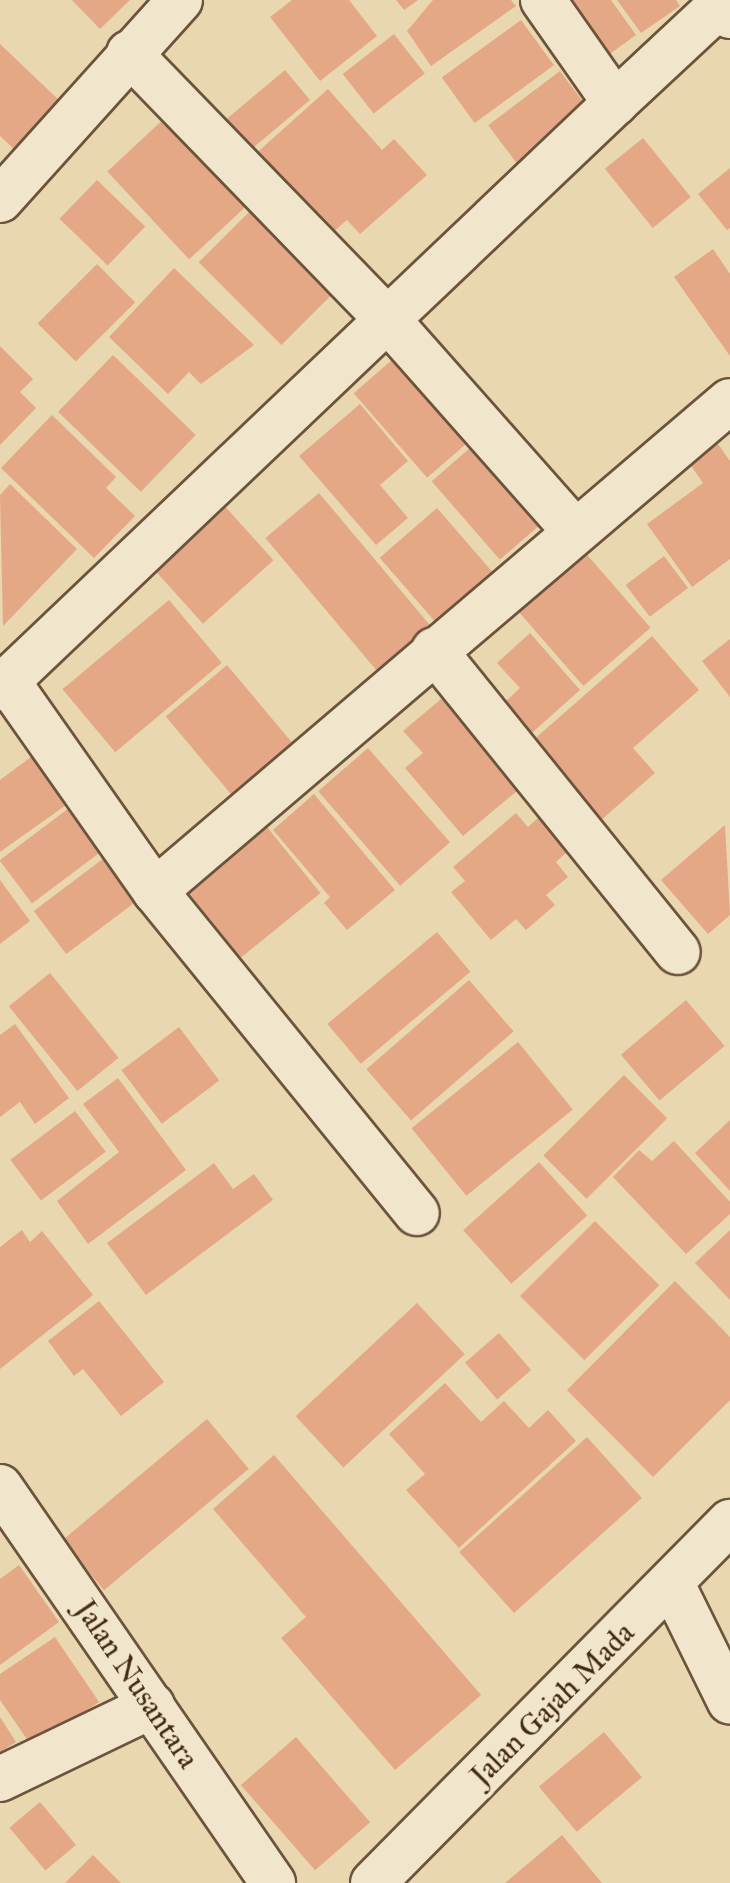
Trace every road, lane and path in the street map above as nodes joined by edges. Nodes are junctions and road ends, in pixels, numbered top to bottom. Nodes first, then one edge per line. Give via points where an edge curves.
1 (180, 0) edge
2 (543, 0) edge
3 (726, 7) edge
4 (129, 53) junction
5 (615, 103) junction
6 (0, 200) edge
7 (388, 320) junction
8 (730, 401) edge
9 (575, 531) junction
10 (434, 650) junction
11 (4, 685) edge
12 (155, 891) junction
13 (678, 952) dead end
14 (417, 1213) dead end
15 (0, 1487) edge
16 (730, 1522) edge
17 (672, 1584) junction
18 (730, 1702) edge
19 (152, 1706) junction
20 (0, 1779) edge
21 (273, 1883) edge
22 (373, 1883) edge

1 - 4 street
2 - 5 street
3 - 5 street
4 - 6 street
4 - 7 street
5 - 7 street
7 - 9 street
7 - 11 street
8 - 9 street
9 - 10 street
10 - 12 street
10 - 13 street
11 - 12 street
12 - 14 street
15 - 19 street, Jalan Nusantara
16 - 17 street, Jalan Gajah Mada
17 - 18 street
17 - 22 street, Jalan Gajah Mada
19 - 20 street
19 - 21 street, Jalan Nusantara

